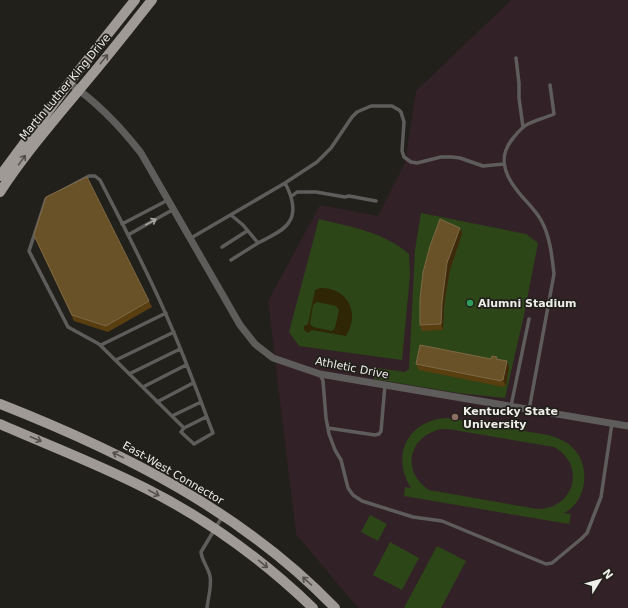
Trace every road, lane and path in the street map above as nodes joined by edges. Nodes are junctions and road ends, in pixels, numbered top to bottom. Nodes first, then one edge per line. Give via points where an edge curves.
1 (135, 0) edge
2 (152, 0) edge
3 (516, 58) dead end
4 (69, 83) junction
5 (550, 85) dead end
6 (80, 90) junction
7 (523, 128) junction
8 (504, 164) junction
9 (0, 176) edge
10 (285, 183) junction
11 (0, 192) edge
12 (292, 196) junction
13 (169, 200) junction
14 (376, 201) dead end
15 (174, 209) junction
16 (231, 215) junction
17 (122, 224) junction
18 (247, 230) junction
19 (128, 235) junction
20 (191, 238) junction
21 (258, 243) junction
22 (222, 247) dead end
23 (231, 260) dead end
24 (166, 313) junction
25 (529, 319) dead end
26 (174, 332) junction
27 (101, 345) junction
28 (180, 349) junction
29 (116, 360) junction
30 (186, 365) junction
31 (129, 374) junction
32 (320, 374) junction
33 (193, 383) junction
34 (385, 385) junction
35 (143, 388) junction
36 (157, 402) junction
37 (201, 402) junction
38 (0, 404) edge
39 (511, 406) junction
40 (529, 410) junction
41 (172, 416) junction
42 (206, 417) junction
43 (0, 424) edge
44 (612, 424) junction
45 (628, 426) edge
46 (184, 428) junction
47 (328, 428) junction
48 (223, 515) junction
49 (214, 528) junction
50 (207, 608) edge
51 (313, 608) edge
52 (335, 608) edge

1 - 4 main road, Martin Luther King Drive
6 -> 2 main road, Martin Luther King Drive
3 - 7 lane
4 - 6 street, Athletic Drive
4 - 9 main road, Martin Luther King Drive
5 - 7 lane via 554,114
11 -> 6 main road, Martin Luther King Drive via 32,146
6 - 13 street, Athletic Drive via 124,130
7 - 8 lane via 510,142 504,154
8 - 10 lane via 483,166 460,158 441,156 417,163 411,162 404,157 402,151 404,122 401,112 392,106 374,106 357,112 325,155
8 - 40 lane via 516,190 542,222 552,256 554,274
10 - 12 lane
10 - 16 lane
12 - 14 lane via 297,192 316,192
12 - 21 lane via 290,222
13 - 15 street, Athletic Drive
13 - 17 lane
19 -> 15 lane
15 - 20 street, Athletic Drive
16 - 18 lane
16 - 20 lane
17 - 19 lane
17 - 27 lane via 100,180 95,176 89,176 46,199 29,251 68,327
18 - 21 lane
18 - 22 lane
19 - 24 lane
20 - 32 street, Athletic Drive via 240,326 255,344 272,358
21 - 23 lane
24 - 26 lane
24 - 27 lane
25 - 39 lane
26 - 28 lane
26 - 29 lane
27 - 29 lane
28 - 30 lane
28 - 31 lane
29 - 31 lane
30 - 33 lane
30 - 35 lane
31 - 35 lane
32 - 34 street, Athletic Drive
32 - 47 lane via 323,380
33 - 36 lane
33 - 37 lane
34 - 39 street, Athletic Drive
34 - 47 lane via 382,431 379,434
35 - 36 lane
36 - 41 lane
37 - 41 lane
37 - 42 lane
48 -> 38 main road, East-West Connector via 138,465
39 - 40 street, Athletic Drive
40 - 44 street, Athletic Drive
41 - 46 lane
42 - 46 lane
42 - 46 lane via 213,433 194,444 181,432
43 -> 49 main road via 127,479 172,502
44 - 45 street, Athletic Drive
44 - 47 lane via 602,497 587,533 552,562 546,564 442,521 413,517 362,501 348,488 341,460
48 - 49 lane
52 -> 48 main road, East-West Connector via 276,554
49 - 50 lane via 201,552 210,575
49 -> 51 main road via 261,562

